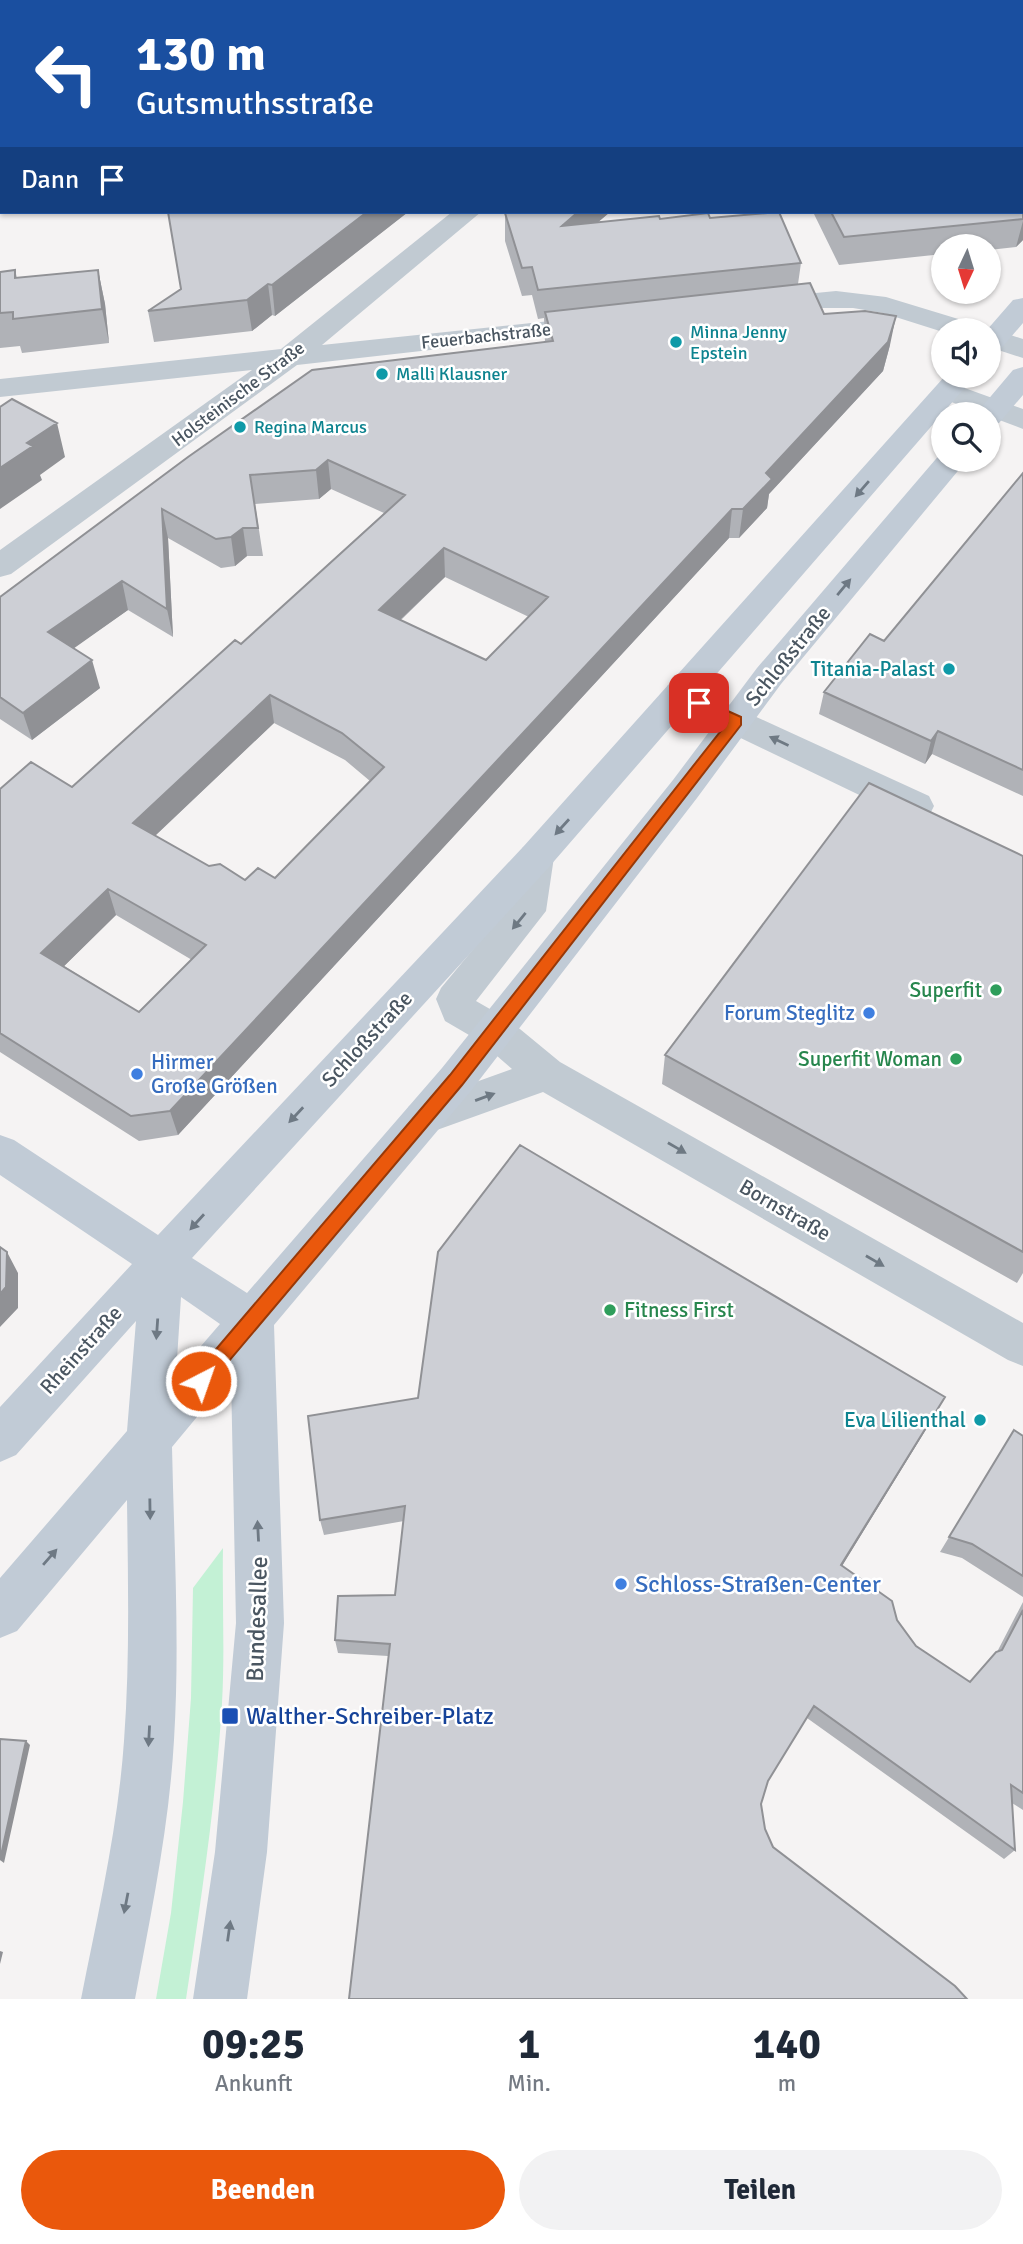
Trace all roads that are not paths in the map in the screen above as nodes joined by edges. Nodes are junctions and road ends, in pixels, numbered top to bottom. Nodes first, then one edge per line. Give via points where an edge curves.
1 (466, 214) edge
2 (1023, 306) edge
3 (739, 309) edge
4 (931, 321) edge
5 (617, 322) edge
6 (1001, 325) edge
7 (1001, 343) edge
8 (1023, 349) edge
9 (289, 357) junction
10 (1023, 376) edge
11 (0, 388) edge
12 (951, 388) edge
13 (961, 388) edge
14 (978, 402) edge
15 (1001, 402) edge
16 (1001, 415) edge
17 (1023, 419) edge
18 (942, 472) edge
19 (0, 566) edge
20 (680, 694) junction
21 (736, 721) junction
22 (948, 821) edge
23 (536, 856) junction
24 (495, 1031) junction
25 (546, 1074) junction
26 (424, 1118) junction
27 (0, 1153) edge
28 (162, 1261) junction
29 (252, 1321) junction
30 (1023, 1346) edge
31 (0, 1440) edge
32 (149, 1441) junction
33 (0, 1614) edge
34 (108, 1999) edge
35 (220, 1999) edge

1 - 9 street, Holsteinische Straße
2 - 6 street
3 - 4 street via 834,298 875,303
5 - 9 street, Feuerbachstraße
7 - 8 street
9 - 11 street, Feuerbachstraße
9 - 19 street, Holsteinische Straße
10 - 15 street
12 -> 20 street, Schloßstraße
13 - 14 street
16 - 17 street
21 -> 18 street, Schloßstraße
20 - 21 street
20 -> 23 street, Schloßstraße
22 -> 21 street
21 - 24 street, Schloßstraße
23 -> 24 street, Bornstraße via 527,911 455,999 459,1010
23 -> 28 street, Schloßstraße
24 - 25 street, Bornstraße
24 - 26 street, Schloßstraße
26 -> 25 street
25 -> 30 street, Bornstraße
26 - 29 street, Schloßstraße
27 - 28 street
28 - 29 street
28 - 31 street, Rheinstraße
28 -> 32 street
29 - 32 street, Schloßstraße
35 -> 29 street, Bundesallee via 245,1813 260,1623
33 -> 32 street
32 -> 34 street via 149,1740 139,1836

